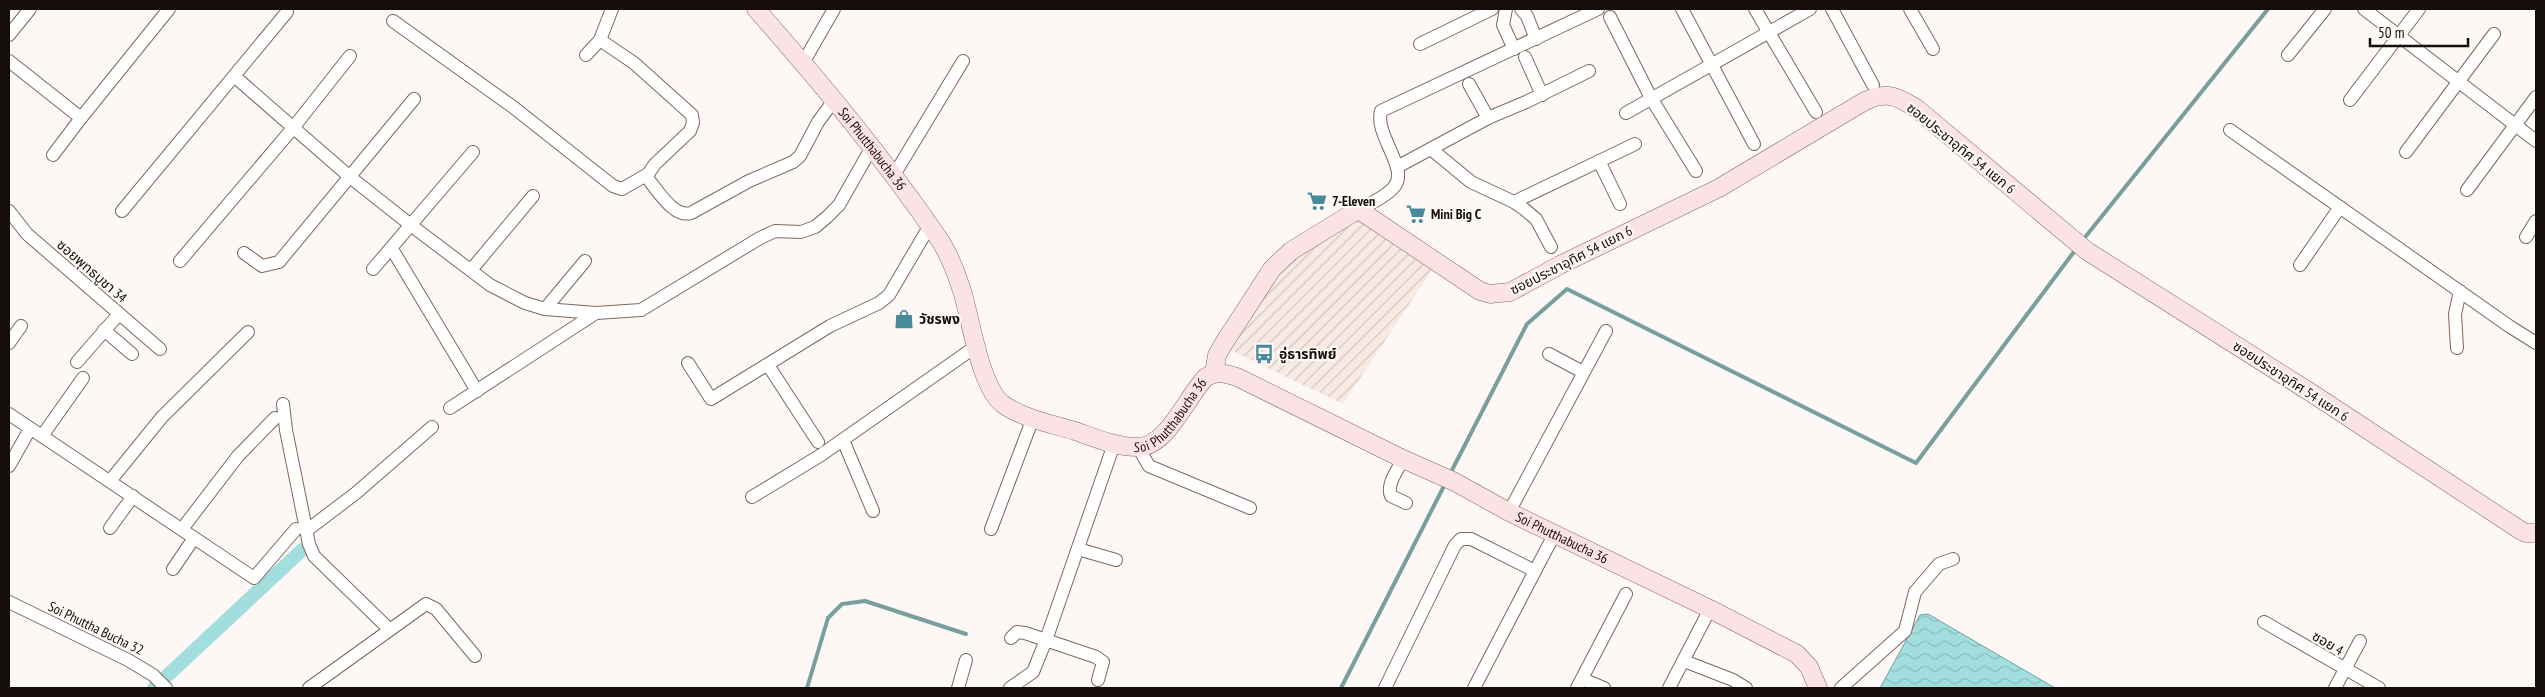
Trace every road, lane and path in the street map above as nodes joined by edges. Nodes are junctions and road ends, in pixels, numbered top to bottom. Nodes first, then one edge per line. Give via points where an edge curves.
1 (30, 9) edge
2 (169, 9) edge
3 (612, 9) edge
4 (756, 9) edge
5 (834, 9) edge
6 (1492, 9) edge
7 (1506, 9) edge
8 (1521, 9) edge
9 (1598, 9) edge
10 (1682, 9) edge
11 (1755, 9) edge
12 (1810, 9) edge
13 (1832, 9) edge
14 (1910, 9) edge
15 (2325, 9) edge
16 (2364, 9) edge
17 (2419, 9) edge
18 (287, 12) dead end
19 (1610, 17) dead end
20 (393, 20) dead end
21 (1768, 32) junction
22 (2494, 34) dead end
23 (9, 35) edge
24 (2398, 36) junction
25 (1536, 39) junction
26 (600, 40) junction
27 (1420, 44) dead end
28 (1514, 49) junction
29 (1933, 49) dead end
30 (586, 55) dead end
31 (2288, 55) dead end
32 (350, 56) dead end
33 (1525, 56) dead end
34 (963, 61) dead end
35 (9, 62) edge
36 (803, 63) junction
37 (1710, 65) junction
38 (1589, 71) dead end
39 (234, 76) junction
40 (2457, 82) junction
41 (1469, 84) dead end
42 (1873, 85) dead end
43 (1542, 95) junction
44 (2536, 97) edge
45 (1651, 98) junction
46 (414, 99) dead end
47 (834, 99) junction
48 (2350, 100) dead end
49 (1816, 112) dead end
50 (1626, 113) dead end
51 (81, 118) junction
52 (1488, 118) junction
53 (2515, 126) junction
54 (293, 128) junction
55 (2230, 130) dead end
56 (2536, 141) edge
57 (1634, 144) dead end
58 (1754, 144) dead end
59 (872, 148) junction
60 (1432, 148) junction
61 (473, 152) dead end
62 (2406, 152) dead end
63 (53, 155) dead end
64 (1599, 161) junction
65 (1397, 167) junction
66 (1696, 171) dead end
67 (648, 174) junction
68 (894, 176) junction
69 (350, 177) junction
70 (2467, 190) dead end
71 (533, 196) dead end
72 (1514, 202) junction
73 (1620, 204) dead end
74 (2340, 206) junction
75 (1359, 210) junction
76 (9, 211) edge
77 (122, 211) dead end
78 (2536, 220) edge
79 (412, 226) junction
80 (930, 227) junction
81 (2526, 237) dead end
82 (1551, 247) dead end
83 (392, 249) junction
84 (244, 253) dead end
85 (180, 261) dead end
86 (585, 262) dead end
87 (2300, 265) dead end
88 (373, 269) dead end
89 (471, 270) junction
90 (2460, 291) junction
91 (545, 309) junction
92 (119, 314) junction
93 (596, 314) junction
94 (21, 326) dead end
95 (104, 330) junction
96 (1606, 331) dead end
97 (248, 332) dead end
98 (2536, 343) edge
99 (9, 344) edge
100 (976, 347) junction
101 (2457, 348) dead end
102 (160, 349) dead end
103 (132, 354) dead end
104 (1549, 354) dead end
105 (78, 362) dead end
106 (688, 363) dead end
107 (768, 365) junction
108 (1214, 372) junction
109 (1582, 372) junction
110 (83, 378) dead end
111 (477, 391) junction
112 (283, 404) dead end
113 (450, 408) dead end
114 (9, 414) edge
115 (275, 418) dead end
116 (1033, 418) junction
117 (432, 427) dead end
118 (30, 429) junction
119 (42, 436) junction
120 (843, 440) junction
121 (818, 442) dead end
122 (1114, 444) junction
123 (1138, 447) junction
124 (1403, 459) junction
125 (9, 466) edge
126 (110, 481) junction
127 (133, 496) junction
128 (752, 497) dead end
129 (1406, 503) dead end
130 (1250, 508) dead end
131 (873, 511) dead end
132 (1509, 512) junction
133 (110, 528) dead end
134 (182, 529) junction
135 (991, 529) dead end
136 (301, 530) junction
137 (2536, 533) edge
138 (1554, 534) junction
139 (194, 538) junction
140 (1078, 549) junction
141 (1953, 559) dead end
142 (1116, 560) dead end
143 (173, 569) dead end
144 (1535, 571) junction
145 (1626, 594) dead end
146 (9, 602) edge
147 (1710, 609) junction
148 (2264, 622) dead end
149 (389, 629) junction
150 (1011, 638) dead end
151 (1046, 640) junction
152 (2360, 641) dead end
153 (475, 656) dead end
154 (966, 660) dead end
155 (1684, 661) junction
156 (2344, 670) junction
157 (1098, 680) dead end
158 (1580, 683) edge
159 (166, 688) edge
160 (309, 688) edge
161 (958, 688) edge
162 (1010, 688) edge
163 (1385, 688) edge
164 (1474, 688) edge
165 (1604, 688) edge
166 (1670, 688) edge
167 (1746, 688) edge
168 (1818, 688) edge
169 (1841, 688) edge
170 (2334, 688) edge
171 (2379, 688) edge

1 - 23 street
2 - 51 street
3 - 26 street
4 - 36 street, Soi Phutthabucha 36
5 - 36 street
6 - 27 street
7 - 28 street via 1502,25
8 - 25 street
9 - 25 street
10 - 37 street
11 - 21 street
12 - 21 street
13 - 42 street
14 - 29 street
15 - 31 street
16 - 24 street
17 - 24 street
18 - 39 street
19 - 45 street
20 - 67 street via 513,107 613,186 622,188
21 - 37 street
21 - 49 street
22 - 40 street
24 - 40 street
24 - 48 street
25 - 28 street
26 - 30 street
26 - 67 street via 634,63 692,115 690,131
28 - 65 street via 1381,111 1380,127
32 - 54 street
33 - 43 street
34 - 68 street
35 - 51 street
36 - 47 street, Soi Phutthabucha 36
37 - 45 street
37 - 58 street
38 - 43 street
39 - 54 street
39 - 77 street
40 - 53 street
40 - 62 street
41 - 52 street
43 - 52 street
44 - 53 street
45 - 50 street
45 - 66 street
46 - 69 street
47 - 59 street, Soi Phutthabucha 36
47 - 67 street via 800,156 793,162 749,181 692,213 674,209 648,179
51 - 63 street
52 - 60 street
53 - 56 street
53 - 70 street
54 - 69 street
54 - 85 street
55 - 74 street
57 - 64 street
59 - 68 street, Soi Phutthabucha 36
59 - 93 street via 839,204 815,227 801,232 776,231 760,238 641,310
60 - 65 street
60 - 72 street via 1471,182
61 - 79 street
64 - 72 street
64 - 73 street
65 - 75 street via 1399,179 1394,188
68 - 80 street, Soi Phutthabucha 36
69 - 79 street
69 - 84 street via 279,262 262,266
71 - 89 street
72 - 82 street via 1536,219
74 - 87 street
74 - 90 street
75 - 108 street via 1298,246 1272,269 1221,349
75 - 137 street, ซอยประชาอุทิศ 54 แยก 6 via 1480,291 1490,294 1510,292 1719,188 1865,101 1880,94 1892,96 1916,108 2087,250 2520,530
76 - 92 street, ซอยพุทธบูชา 34 via 28,234
78 - 81 street
79 - 83 street
79 - 89 street
80 - 100 street, Soi Phutthabucha 36 via 958,278
80 - 107 street via 889,295 830,326
83 - 88 street
83 - 111 street
86 - 91 street
89 - 91 street via 490,285
90 - 98 street
90 - 101 street via 2454,314
91 - 93 street
92 - 95 street
92 - 102 street, ซอยพุทธบูชา 34
93 - 111 street
94 - 99 street
95 - 103 street
95 - 105 street
96 - 109 street
97 - 126 street via 162,417
100 - 116 street, Soi Phutthabucha 36 via 995,397 1004,405
100 - 120 street
104 - 109 street
106 - 107 street via 711,399
107 - 121 street
108 - 123 street, Soi Phutthabucha 36 via 1197,386 1161,437
108 - 124 street, Soi Phutthabucha 36 via 1237,377
109 - 132 street
110 - 119 street
111 - 113 street
112 - 136 street
114 - 118 street
115 - 134 street via 233,462
116 - 122 street, Soi Phutthabucha 36
116 - 135 street
117 - 136 street via 356,493
118 - 119 street
118 - 125 street
119 - 126 street
120 - 128 street
120 - 131 street
122 - 123 street, Soi Phutthabucha 36
122 - 140 street
123 - 130 street via 1149,466
124 - 129 street via 1389,492
124 - 132 street, Soi Phutthabucha 36 via 1437,473
126 - 127 street
127 - 133 street
127 - 134 street
132 - 138 street, Soi Phutthabucha 36
134 - 139 street
136 - 139 street via 254,578
136 - 149 street via 314,556
138 - 144 street
138 - 147 street, Soi Phutthabucha 36
139 - 143 street
140 - 142 street
140 - 151 street
141 - 169 street via 1939,564 1915,592 1905,631
144 - 163 street via 1471,539 1461,539 1455,545
144 - 164 street
145 - 158 street
146 - 159 street, Soi Phuttha Bucha 32 via 128,660 153,675
147 - 155 street
147 - 168 street, Soi Phutthabucha 36 via 1797,654 1809,667
148 - 156 street, ซอย 4
149 - 153 street via 421,605 430,605
149 - 160 street
150 - 151 street via 1017,632
151 - 157 street via 1103,662
151 - 162 street via 1033,672
152 - 156 street
154 - 161 street
155 - 166 street
155 - 167 street
156 - 170 street
156 - 171 street, ซอย 4
158 - 165 street

